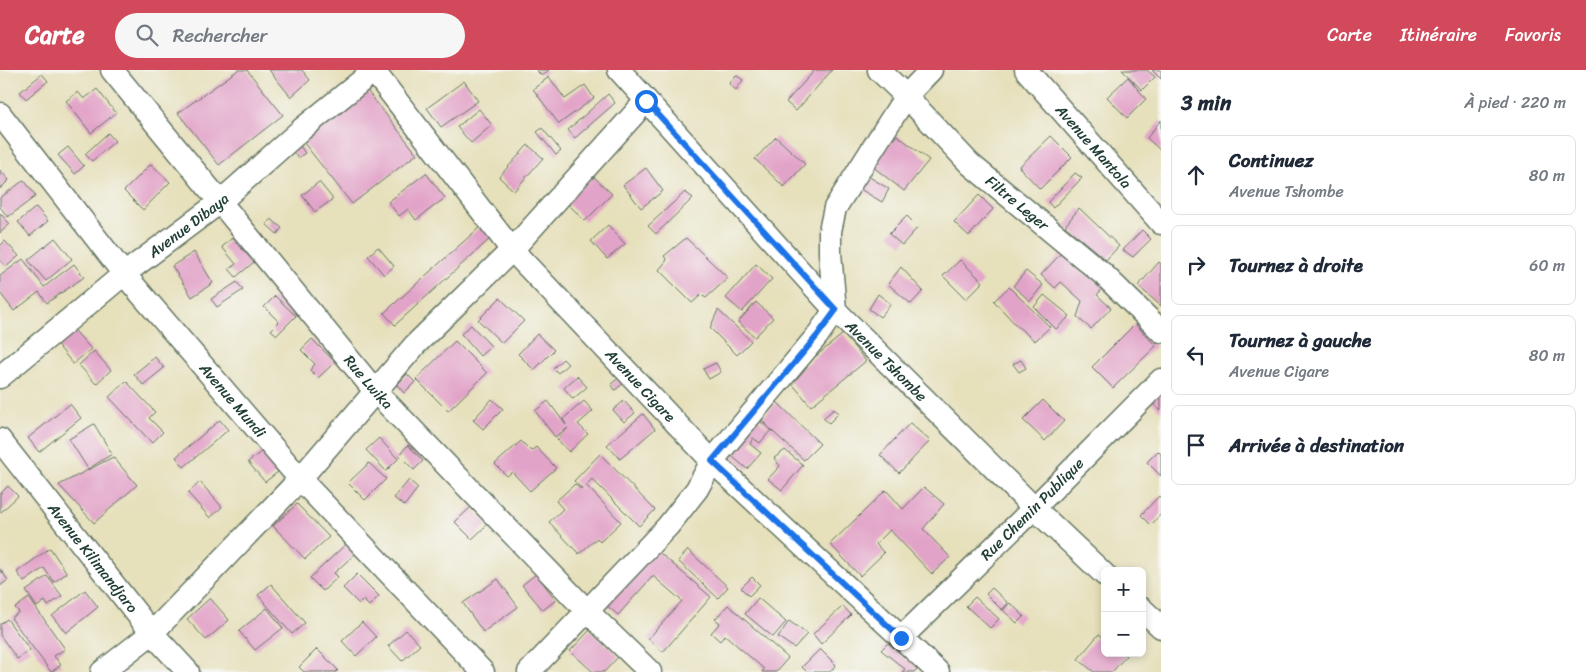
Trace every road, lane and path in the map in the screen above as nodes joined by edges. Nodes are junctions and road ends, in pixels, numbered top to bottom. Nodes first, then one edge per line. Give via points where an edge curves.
1 (112, 70) edge
2 (374, 70) edge
3 (619, 70) edge
4 (879, 70) edge
5 (931, 70) edge
6 (1026, 70) edge
7 (906, 96) junction
8 (646, 101) junction
9 (0, 114) edge
10 (220, 202) junction
11 (1161, 223) edge
12 (512, 250) junction
13 (124, 274) junction
14 (836, 310) junction
15 (1161, 331) edge
16 (0, 378) edge
17 (1161, 380) edge
18 (375, 390) junction
19 (0, 440) edge
20 (712, 461) junction
21 (300, 479) junction
22 (1034, 508) junction
23 (1101, 571) edge
24 (588, 612) junction
25 (1144, 612) edge
26 (1161, 627) edge
27 (152, 633) junction
28 (901, 638) junction
29 (102, 672) edge
30 (188, 672) edge
31 (483, 672) edge
32 (529, 672) edge
33 (650, 672) edge
34 (938, 672) edge

1 - 10 street, Rue Lwika
2 - 10 street, Avenue Dibaya
2 - 12 street, Avenue Cigare
3 - 8 street, Avenue Tshombe
4 - 7 street, Filtre Leger
5 - 7 street
6 - 11 street, Avenue Mantola
7 - 14 street via 835,208 830,230 830,253
7 - 15 street, Filtre Leger via 970,164 1103,274
8 - 12 street
8 - 14 street, Avenue Tshombe
9 - 13 street, Avenue Mundi
10 - 13 street, Avenue Dibaya
10 - 18 street, Rue Lwika
12 - 18 street via 415,345
12 - 20 street, Avenue Cigare
13 - 16 street, Avenue Dibaya
13 - 21 street, Avenue Mundi
14 - 20 street
14 - 22 street, Avenue Tshombe
17 - 22 street, Rue Chemin Publique
18 - 21 street
18 - 24 street, Rue Lwika
19 - 27 street, Avenue Kilimandjaro
20 - 24 street via 697,489 668,526
20 - 28 street, Avenue Cigare
21 - 27 street
21 - 31 street, Avenue Mundi
22 - 23 street, Avenue Tshombe
22 - 28 street, Rue Chemin Publique
24 - 32 street
24 - 33 street, Rue Lwika
25 - 26 street
27 - 29 street
27 - 30 street, Avenue Kilimandjaro
28 - 34 street, Avenue Cigare

